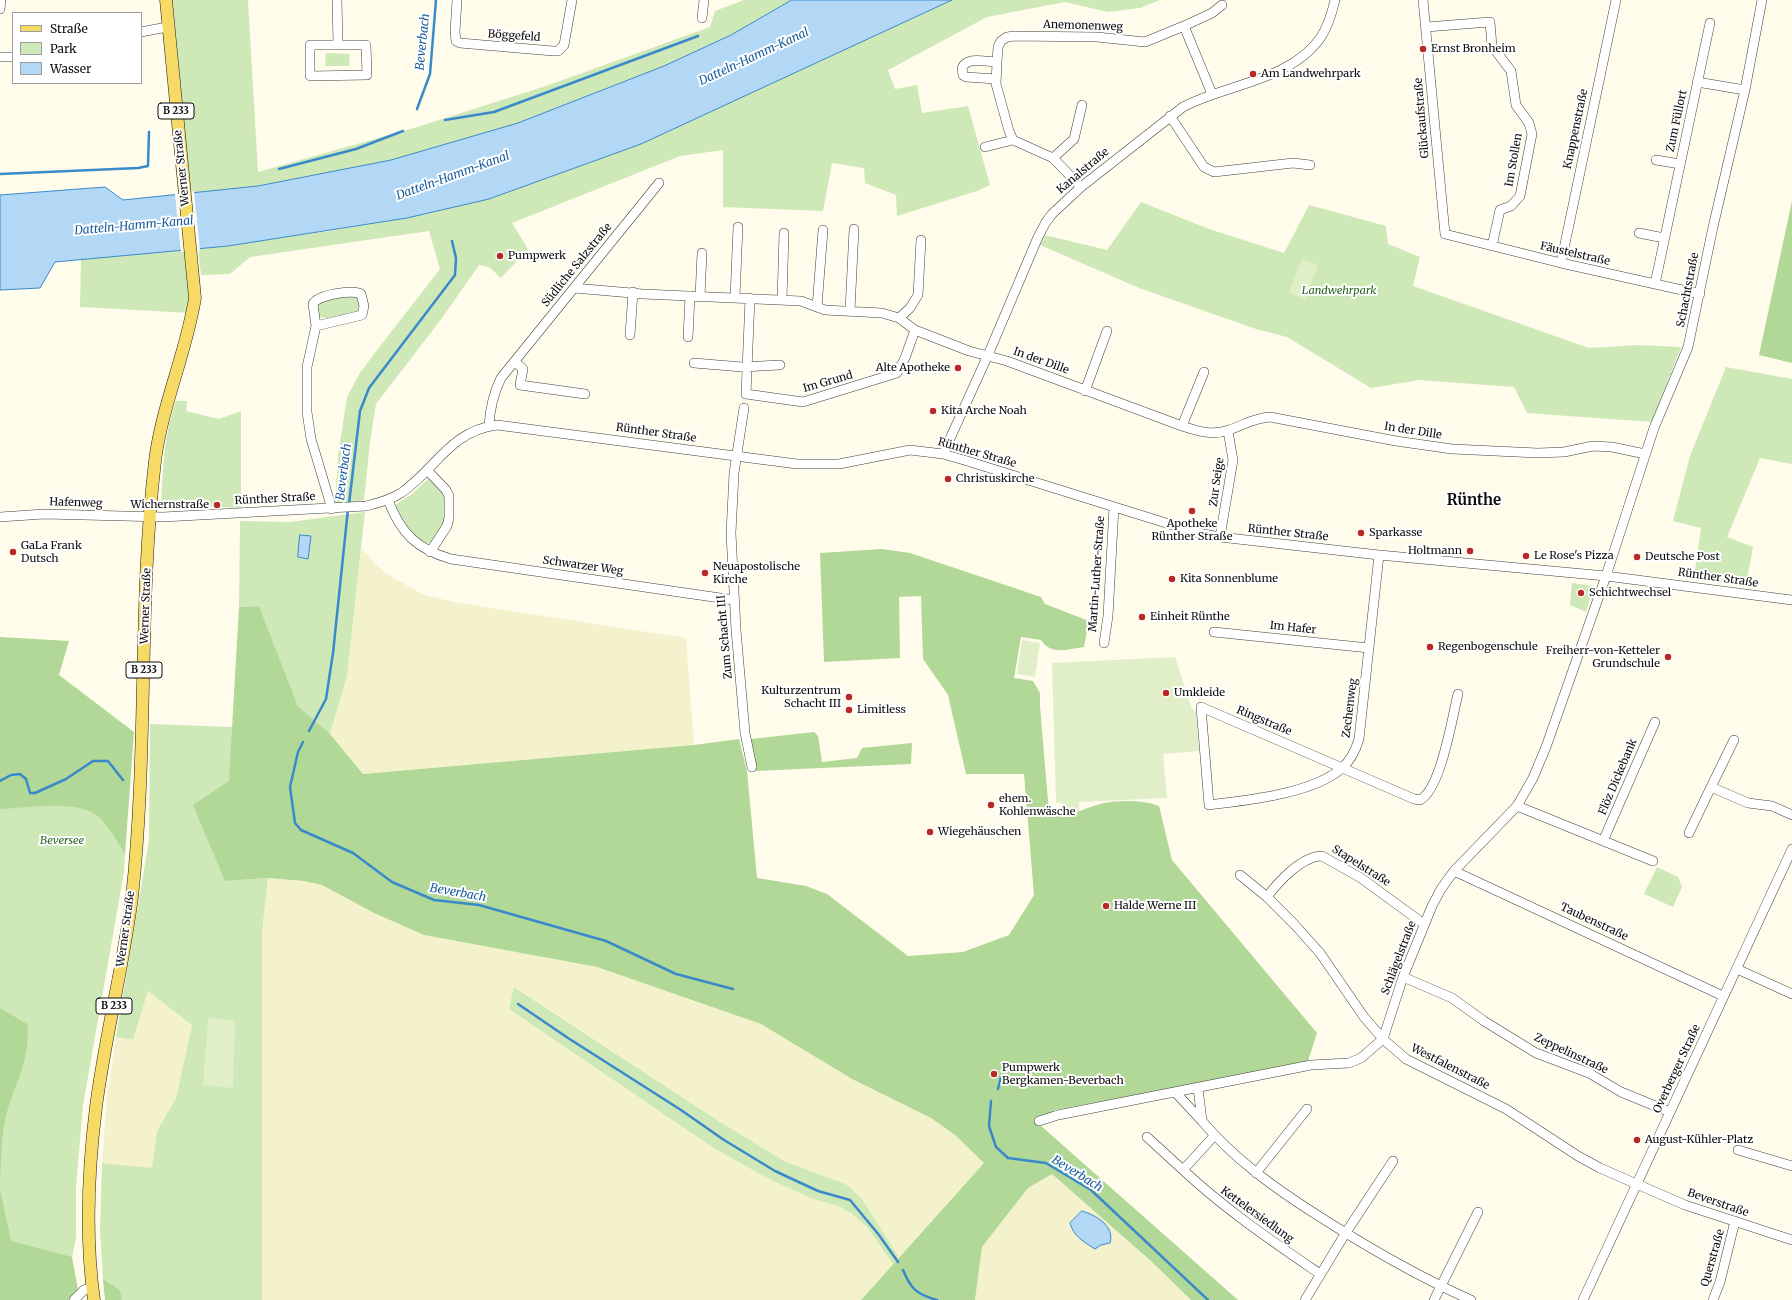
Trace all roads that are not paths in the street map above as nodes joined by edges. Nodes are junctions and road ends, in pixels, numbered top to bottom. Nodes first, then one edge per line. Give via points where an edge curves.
1 (1, 0) edge
2 (166, 0) edge
3 (337, 0) edge
4 (458, 0) edge
5 (572, 0) edge
6 (704, 0) edge
7 (1335, 0) edge
8 (1423, 0) edge
9 (1616, 0) edge
10 (1762, 0) edge
11 (1222, 5) dead end
12 (0, 9) edge
13 (702, 18) dead end
14 (1710, 23) dead end
15 (1184, 26) junction
16 (1426, 27) junction
17 (167, 28) junction
18 (142, 32) edge
19 (338, 45) junction
20 (0, 57) edge
21 (12, 57) edge
22 (996, 62) junction
23 (996, 79) junction
24 (1698, 82) junction
25 (1744, 90) junction
26 (1212, 94) junction
27 (1082, 105) dead end
28 (1170, 116) junction
29 (1013, 140) junction
30 (985, 147) dead end
31 (1053, 158) junction
32 (1656, 160) dead end
33 (1310, 164) dead end
34 (1680, 164) junction
35 (659, 184) dead end
36 (1081, 187) junction
37 (738, 227) dead end
38 (854, 229) dead end
39 (823, 230) dead end
40 (1639, 232) dead end
41 (784, 233) dead end
42 (1445, 234) joint
43 (1664, 238) junction
44 (921, 240) dead end
45 (1492, 246) junction
46 (702, 253) dead end
47 (1561, 263) junction
48 (1655, 284) junction
49 (574, 288) junction
50 (634, 292) junction
51 (1700, 294) junction
52 (690, 296) junction
53 (700, 296) junction
54 (735, 297) junction
55 (750, 298) junction
56 (782, 300) junction
57 (817, 307) junction
58 (850, 311) junction
59 (899, 318) junction
60 (316, 326) junction
61 (915, 330) junction
62 (1107, 330) dead end
63 (630, 335) dead end
64 (688, 337) dead end
65 (988, 355) junction
66 (515, 362) junction
67 (694, 363) dead end
68 (780, 365) dead end
69 (748, 366) junction
70 (1204, 372) dead end
71 (1085, 391) junction
72 (585, 394) dead end
73 (744, 408) dead end
74 (489, 426) junction
75 (1182, 426) junction
76 (1228, 431) junction
77 (943, 454) junction
78 (1645, 454) junction
79 (737, 457) junction
80 (427, 470) junction
81 (388, 500) junction
82 (1114, 507) junction
83 (332, 509) junction
84 (0, 517) edge
85 (151, 517) junction
86 (1220, 537) junction
87 (430, 552) junction
88 (1379, 555) junction
89 (1606, 576) junction
90 (734, 600) junction
91 (1792, 600) edge
92 (1214, 632) dead end
93 (1104, 643) dead end
94 (1369, 648) junction
95 (1458, 694) dead end
96 (1655, 722) dead end
97 (1734, 740) dead end
98 (752, 767) dead end
99 (1343, 768) junction
100 (1711, 787) junction
101 (1208, 805) joint
102 (1517, 806) junction
103 (1792, 815) edge
104 (1689, 834) dead end
105 (1603, 841) junction
106 (1792, 848) edge
107 (1653, 861) dead end
108 (1454, 871) junction
109 (1240, 875) dead end
110 (1267, 897) junction
111 (1424, 924) junction
112 (1737, 969) junction
113 (1403, 977) junction
114 (1792, 994) edge
115 (1724, 996) junction
116 (1383, 1039) junction
117 (1198, 1088) junction
118 (1175, 1092) junction
119 (1307, 1109) dead end
120 (1670, 1112) junction
121 (1039, 1121) dead end
122 (1202, 1121) junction
123 (1214, 1136) junction
124 (1147, 1137) dead end
125 (1738, 1150) dead end
126 (1393, 1161) dead end
127 (1792, 1166) edge
128 (1183, 1170) junction
129 (1256, 1173) junction
130 (1637, 1184) junction
131 (1478, 1212) dead end
132 (1735, 1221) junction
133 (1345, 1234) junction
134 (1792, 1240) edge
135 (1320, 1274) junction
136 (1440, 1286) junction
137 (92, 1287) junction
138 (74, 1300) edge
139 (94, 1300) edge
140 (1305, 1300) edge
141 (1434, 1300) edge
142 (1471, 1300) edge
143 (1583, 1300) edge
144 (1713, 1300) edge

1 - 12 street
2 - 17 main road, Werner Straße / B 233
3 - 19 street
4 - 5 street, Böggefeld via 455,32 456,40 460,43 553,51 558,51 564,45
6 - 13 street
7 - 26 street, Kanalstraße via 1321,36 1303,56 1268,75
8 - 16 street, Glückaufstraße
9 - 47 street, Knappenstraße
10 - 25 street, Schachtstraße
11 - 15 street, Anemonenweg via 1212,13
14 - 24 street, Zum Füllort
15 - 22 street, Anemonenweg via 1145,42 1097,37 1007,37 998,47
15 - 26 street
16 - 42 street, Glückaufstraße
16 - 45 street, Im Stollen via 1490,22 1492,46 1511,71 1516,105 1531,128 1532,139 1520,196 1511,206 1500,210
17 - 18 street
17 - 85 main road, Werner Straße / B 233 via 194,305 160,430
19 - 19 street via 310,45 310,76 367,75 366,45
20 - 21 street
22 - 23 street, Anemonenweg
22 - 23 street via 971,60 962,68 966,77
23 - 29 street, Anemonenweg via 1008,131
24 - 25 street, Zum Füllort
24 - 34 street, Zum Füllort
25 - 51 street, Schachtstraße
26 - 28 street, Kanalstraße via 1196,100
27 - 31 street via 1074,139
28 - 33 street via 1204,167 1214,172 1293,163
28 - 36 street, Kanalstraße
29 - 30 street
29 - 31 street
31 - 36 street
32 - 34 street, Zum Füllort
34 - 43 street, Zum Füllort
35 - 49 street, Südliche Salzstraße
36 - 65 street, Kanalstraße via 1052,214 1042,230
37 - 54 street
38 - 58 street
39 - 57 street
40 - 43 street
41 - 56 street
42 - 45 street, Fäustelstraße
43 - 48 street, Zum Füllort
44 - 59 street via 918,295 910,308
45 - 47 street, Fäustelstraße
46 - 53 street
47 - 48 street, Fäustelstraße
48 - 51 street, Fäustelstraße
49 - 50 street
49 - 66 street, Südliche Salzstraße
50 - 52 street
50 - 63 street
51 - 78 street, Schachtstraße via 1688,347
52 - 53 street
52 - 64 street
53 - 54 street
54 - 55 street
55 - 56 street
55 - 69 street, Im Grund
56 - 57 street via 801,301
57 - 58 street via 825,310
58 - 59 street via 882,313
59 - 61 street, In der Dille
60 - 60 street via 313,307 317,299 354,291 361,294 364,306 362,315
60 - 83 street via 307,366 307,412 311,439
61 - 65 street, In der Dille via 969,351
61 - 69 street, Im Grund via 897,373 803,402 746,394
62 - 71 street
65 - 71 street, In der Dille
65 - 77 street, Kanalstraße
66 - 72 street via 523,369 520,385
66 - 74 street, Südliche Salzstraße via 493,395
67 - 69 street
68 - 69 street
70 - 75 street
71 - 75 street, In der Dille
73 - 79 street
74 - 79 street, Rünther Straße via 526,427
74 - 80 street, Rünther Straße via 453,443
75 - 76 street, In der Dille via 1206,433
76 - 78 street, In der Dille via 1251,420 1270,417 1452,449 1538,453 1564,452 1593,446
76 - 86 street, Zur Seige via 1233,460
77 - 79 street, Rünther Straße via 910,450 839,464 820,465
77 - 82 street, Rünther Straße
78 - 89 street, Schachtstraße
79 - 90 street, Zum Schacht III via 731,533
80 - 81 street, Rünther Straße via 407,489
80 - 87 street via 449,496 447,526
81 - 83 street, Rünther Straße via 366,506
81 - 87 street, Schwarzer Weg via 396,519 410,539
82 - 86 street, Rünther Straße via 1198,533
82 - 93 street, Martin-Luther-Straße via 1108,616
83 - 85 street, Rünther Straße
84 - 85 street, Hafenweg via 44,514
85 - 137 main road, Werner Straße / B 233 via 138,838 121,969 96,1107 89,1185
86 - 88 street, Rünther Straße
87 - 90 street, Schwarzer Weg via 451,559
88 - 89 street, Rünther Straße
88 - 94 street, Zechenweg
89 - 91 street, Rünther Straße
89 - 102 street, Schlägelstraße via 1546,747 1533,778
90 - 98 street, Zum Schacht III via 745,733
92 - 94 street, Im Hafer
94 - 99 street, Zechenweg via 1359,739
95 - 99 street via 1440,767 1425,797 1420,800 1414,799
96 - 105 street, Flöz Dickebank
97 - 100 street
99 - 101 street, Zechenweg via 1324,781 1269,796
99 - 101 street, Ringstraße via 1201,707
100 - 103 street via 1748,803 1772,806
100 - 104 street
102 - 105 street
102 - 108 street, Schlägelstraße
105 - 107 street
106 - 112 street, Overberger Straße
108 - 111 street, Schlägelstraße via 1441,889
108 - 115 street, Taubenstraße
109 - 110 street, Westfalenstraße
110 - 111 street, Stapelstraße via 1290,872 1311,859 1322,856 1361,878
110 - 116 street, Westfalenstraße via 1320,953 1364,1017
111 - 113 street, Schlägelstraße
112 - 114 street
112 - 115 street, Overberger Straße
113 - 116 street, Schlägelstraße
113 - 120 street, Zeppelinstraße via 1452,998 1536,1053 1589,1073 1620,1092
115 - 120 street, Overberger Straße
116 - 117 street, Schlägelstraße via 1362,1058 1349,1063 1311,1065
116 - 130 street, Westfalenstraße via 1406,1058 1506,1109 1578,1156
117 - 118 street, Schlägelstraße
117 - 122 street
118 - 121 street, Schlägelstraße
118 - 122 street
119 - 129 street
120 - 130 street, Overberger Straße
122 - 123 street
123 - 128 street
123 - 129 street
124 - 128 street, Kettelersiedlung
125 - 127 street
126 - 133 street
128 - 135 street, Kettelersiedlung via 1211,1197 1241,1220
129 - 133 street
130 - 132 street, Beverstraße via 1685,1205
130 - 143 street, Overberger Straße
131 - 136 street
132 - 134 street, Beverstraße
132 - 144 street, Querstraße
133 - 135 street
133 - 136 street
135 - 140 street
136 - 141 street
136 - 142 street
137 - 138 street via 84,1290
137 - 139 main road, Werner Straße / B 233

